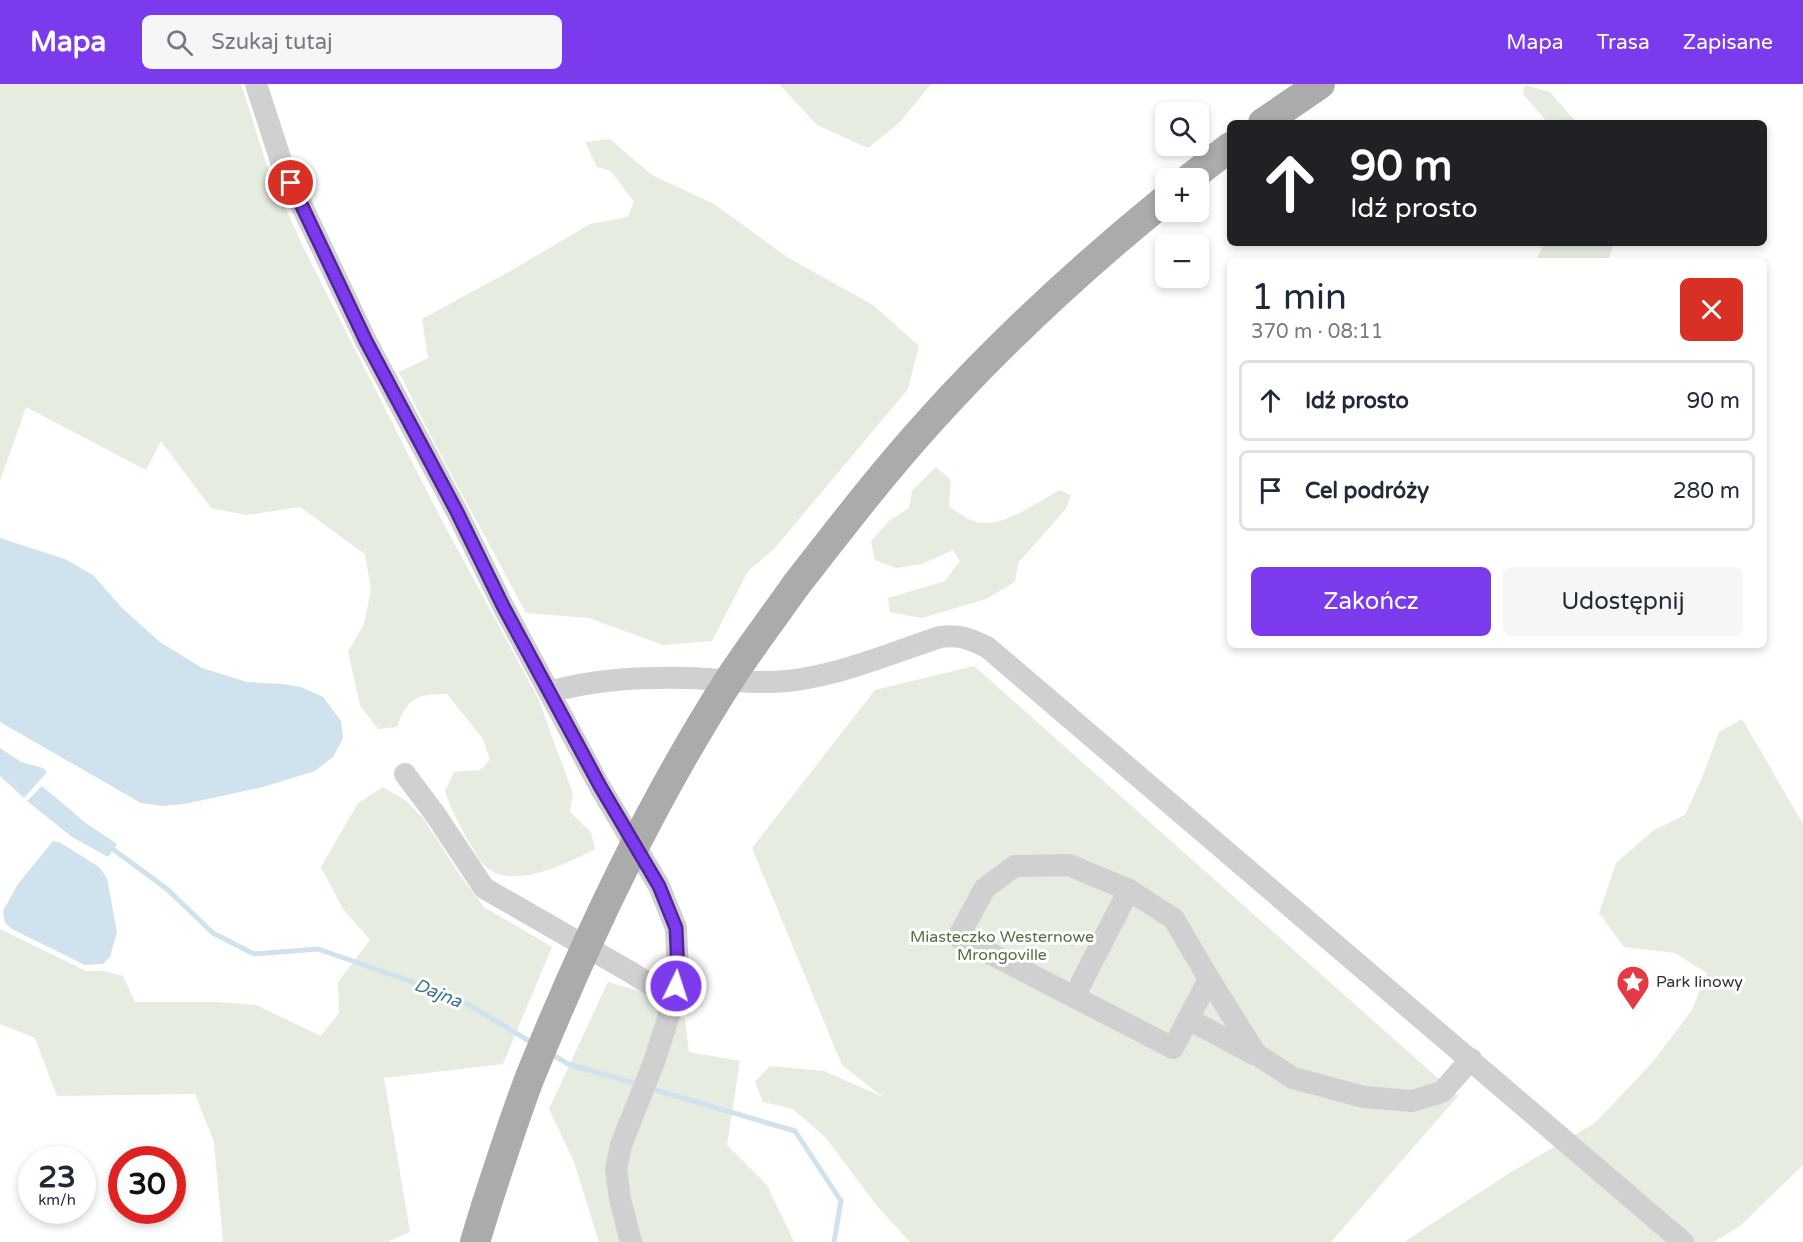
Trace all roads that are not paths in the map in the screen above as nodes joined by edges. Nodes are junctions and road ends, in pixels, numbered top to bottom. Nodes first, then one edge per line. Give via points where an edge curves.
1 (256, 84) edge
2 (1320, 84) edge
3 (1267, 120) edge
4 (1227, 149) edge
5 (1203, 168) edge
6 (1155, 208) edge
7 (549, 692) junction
8 (405, 774) dead end
9 (1129, 890) junction
10 (1209, 979) junction
11 (1074, 997) junction
12 (674, 1000) junction
13 (1188, 1019) junction
14 (1256, 1054) junction
15 (1471, 1059) junction
16 (475, 1242) edge
17 (631, 1242) edge
18 (1683, 1242) edge

1 - 7 street via 282,164 317,240
2 - 3 main road
4 - 5 main road
6 - 16 main road, bridge via 1063,286 952,398 871,490 796,585 734,673 652,811 582,955 530,1078
7 - 12 street via 670,909 678,952
7 - 15 street via 601,680 689,678 772,682 813,677 940,637 963,636 987,647
8 - 12 street via 484,888
9 - 10 street via 1174,919
9 - 11 street
9 - 11 street via 1069,865 1015,866 985,888 958,937
10 - 13 street
10 - 14 street
11 - 13 street via 1173,1048
12 - 17 street via 621,1144 616,1169
13 - 14 street
14 - 15 street via 1293,1078 1364,1097 1412,1101 1442,1092
15 - 18 street

